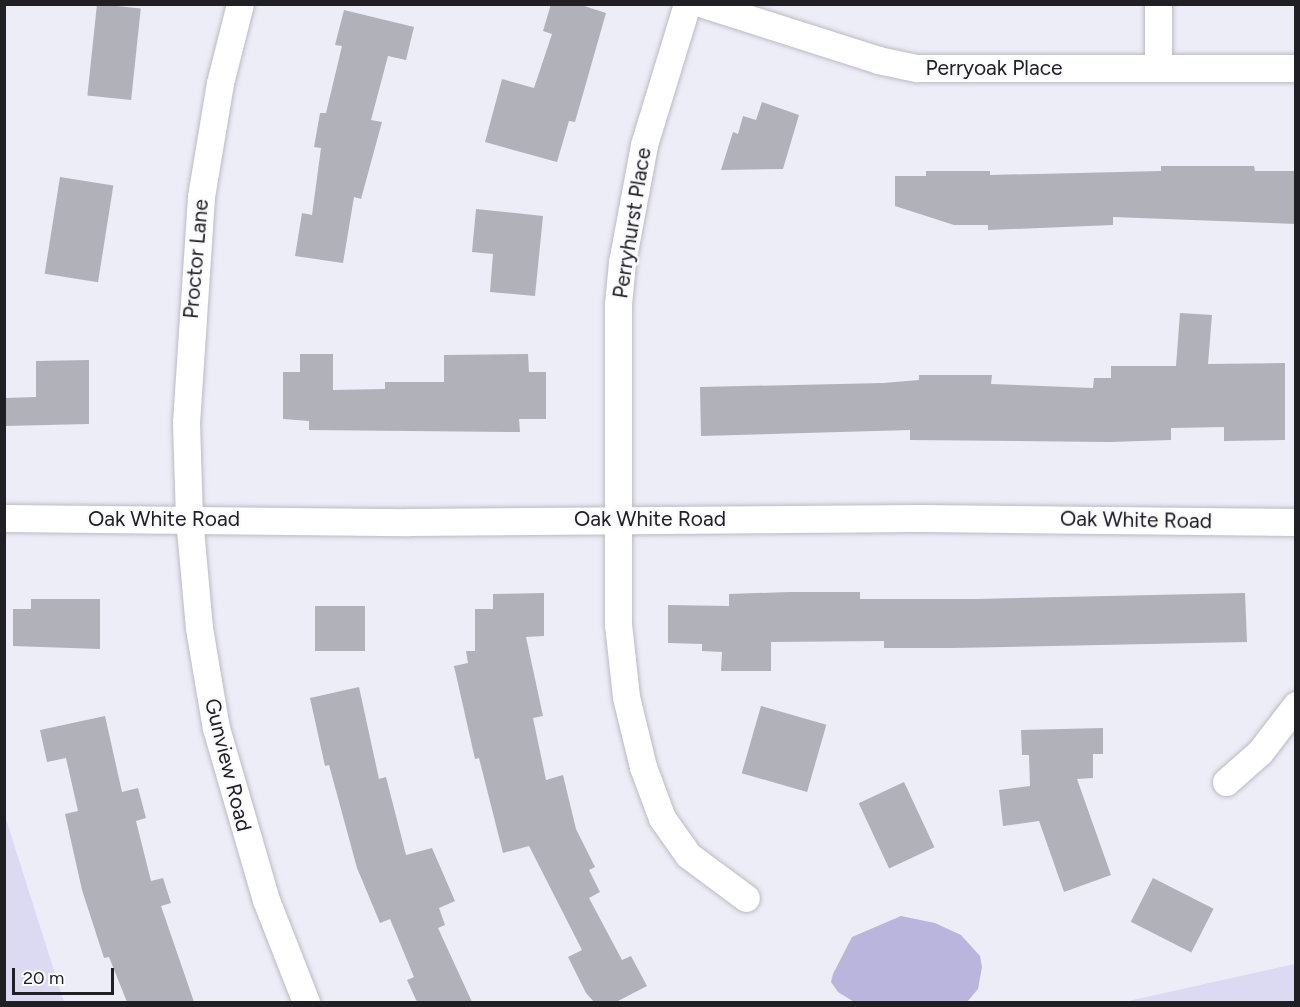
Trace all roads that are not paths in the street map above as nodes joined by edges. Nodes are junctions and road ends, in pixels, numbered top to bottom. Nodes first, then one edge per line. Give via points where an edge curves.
1 (240, 4) edge
2 (687, 4) edge
3 (702, 4) edge
4 (1158, 4) edge
5 (1158, 66) junction
6 (1296, 68) edge
7 (4, 518) edge
8 (189, 518) junction
9 (620, 519) junction
10 (1296, 522) edge
11 (1296, 705) edge
12 (1226, 782) dead end
13 (746, 898) dead end
14 (306, 1002) edge

1 - 8 street, Proctor Lane via 220,83 201,197 186,423
2 - 9 street, Perryhurst Place via 644,145 622,262 618,304
3 - 5 street, Perryoak Place via 878,60 917,68 969,71
4 - 5 street
5 - 6 street, Perryoak Place
7 - 8 street, Oak White Road
8 - 9 street, Oak White Road via 408,522
8 - 14 street, Gunview Road via 199,628 216,728 266,900
9 - 10 street, Oak White Road
9 - 13 street, Perryhurst Place via 618,624 626,697 643,767 662,818 688,855
11 - 12 street via 1260,752

